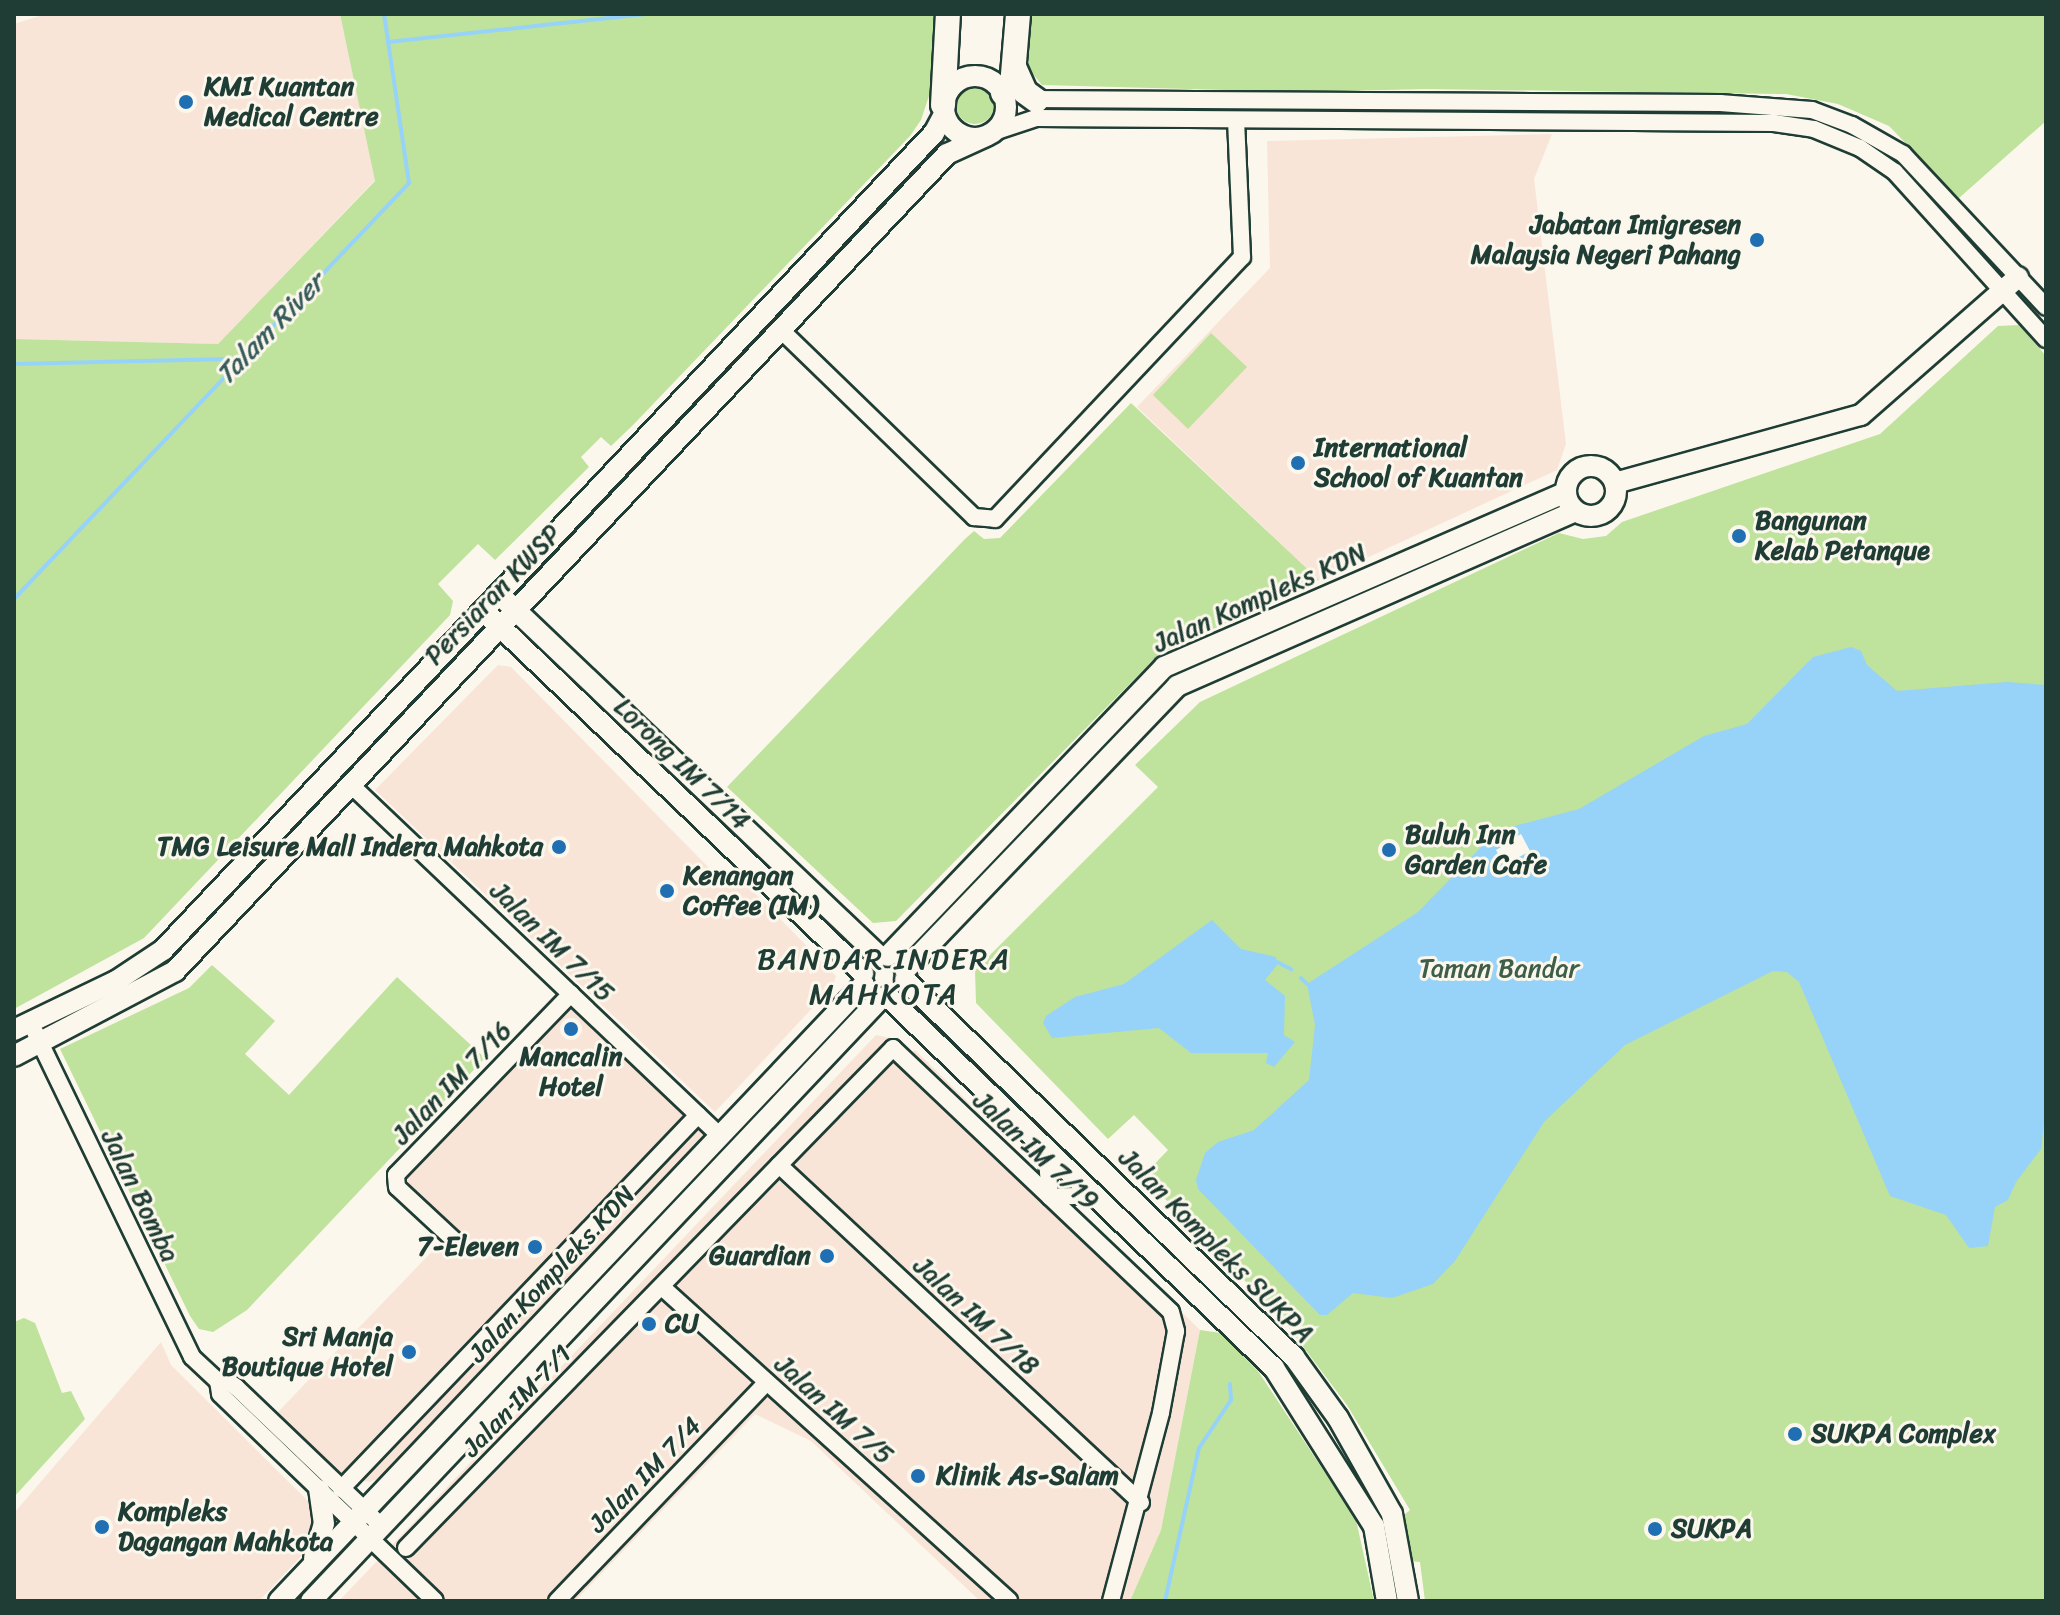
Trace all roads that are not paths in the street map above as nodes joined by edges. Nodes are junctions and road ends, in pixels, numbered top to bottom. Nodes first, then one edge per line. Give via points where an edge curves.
1 (948, 14) edge
2 (1018, 14) edge
3 (1014, 67) junction
4 (1004, 95) junction
5 (1036, 100) junction
6 (1577, 102) junction
7 (944, 110) junction
8 (1260, 111) junction
9 (1236, 120) junction
10 (1577, 123) junction
11 (988, 135) junction
12 (2018, 277) junction
13 (2002, 292) junction
14 (2046, 307) edge
15 (781, 330) junction
16 (748, 331) junction
17 (2046, 339) edge
18 (765, 348) junction
19 (1615, 483) junction
20 (1571, 502) junction
21 (499, 594) junction
22 (515, 609) junction
23 (484, 611) junction
24 (500, 625) junction
25 (1164, 667) junction
26 (1177, 686) junction
27 (349, 751) junction
28 (366, 767) junction
29 (350, 784) junction
30 (884, 956) junction
31 (905, 975) junction
32 (864, 979) junction
33 (571, 994) junction
34 (885, 998) junction
35 (22, 1027) edge
36 (40, 1044) junction
37 (14, 1056) edge
38 (698, 1115) junction
39 (719, 1135) junction
40 (1046, 1148) junction
41 (779, 1165) junction
42 (1097, 1195) junction
43 (1050, 1197) junction
44 (453, 1239) dead end
45 (662, 1287) junction
46 (218, 1381) junction
47 (767, 1382) junction
48 (341, 1489) junction
49 (319, 1490) junction
50 (1141, 1502) junction
51 (359, 1517) junction
52 (376, 1532) junction
53 (406, 1548) dead end
54 (309, 1569) junction
55 (279, 1601) edge
56 (311, 1601) edge
57 (435, 1601) edge
58 (557, 1601) edge
59 (1009, 1601) edge
60 (1111, 1601) edge
61 (1387, 1601) edge
62 (1408, 1601) edge

1 - 7 main road
2 - 3 main road
3 - 4 main road via 1012,86
3 - 5 main road via 1025,92
4 - 5 street
4 - 7 street, Persiaran KWSP via 985,77 965,77 949,89
4 - 11 street via 1003,120
5 - 8 street
6 - 8 street
6 - 10 street
6 - 12 street via 1767,104 1833,116 1903,154
7 - 11 street via 956,132
7 - 16 street, Persiaran KWSP via 934,133
8 - 9 street
8 - 10 street
9 - 11 street via 1036,118
9 - 15 street via 1242,257 995,519 974,517
10 - 13 street via 1774,123 1829,134 1895,172
11 - 15 street, Persiaran KWSP via 953,148
12 - 13 street
12 - 14 street
13 - 17 street
13 - 19 street via 1861,415
15 - 18 street, Persiaran KWSP
16 - 18 street
16 - 21 street, Persiaran KWSP
18 - 22 street, Persiaran KWSP
19 - 20 street via 1608,510 1596,516
19 - 20 street via 1601,468 1587,467 1570,478
20 - 25 street, Jalan Kompleks KDN
20 - 26 street, Jalan Kompleks KDN
21 - 22 street, Lorong IM 7/14
21 - 23 street, Persiaran KWSP
22 - 24 street, Persiaran KWSP
22 - 30 street, Lorong IM 7/14
23 - 24 street, Lorong IM 7/14
23 - 27 street, Persiaran KWSP
24 - 28 street, Persiaran KWSP
24 - 32 street, Lorong IM 7/14
25 - 26 street
25 - 30 street, Jalan Kompleks KDN
26 - 31 street, Jalan Kompleks KDN
27 - 28 street
27 - 35 street, Persiaran KWSP via 154,959
28 - 29 street, Persiaran KWSP
29 - 33 street, Jalan IM 7/15
29 - 36 street, Persiaran KWSP via 169,976
30 - 31 street, Lorong IM 7/14
30 - 32 street, Jalan Kompleks KDN
31 - 34 street, Jalan Kompleks KDN
31 - 62 street, Jalan Kompleks SUKPA via 1294,1357 1338,1418 1392,1514
32 - 34 street, Lorong IM 7/14
32 - 39 street, Jalan Kompleks KDN
33 - 38 street, Jalan IM 7/15
33 - 44 street, Jalan IM 7/16 via 396,1175 397,1187
34 - 40 street, Jalan Kompleks SUKPA
34 - 52 street, Jalan Kompleks KDN
35 - 36 street, Jalan Bomba
36 - 37 street, Persiaran KWSP
36 - 46 street, Jalan Bomba via 188,1351
38 - 39 street, Jalan IM 7/15
38 - 48 street
39 - 51 street, Jalan Kompleks KDN
40 - 42 street, Jalan Kompleks SUKPA
40 - 43 street
41 - 43 street, Jalan IM 7/19 via 893,1048
41 - 45 street, Jalan IM 7/19
41 - 50 street, Jalan IM 7/18
42 - 43 street
42 - 61 street, Jalan Kompleks SUKPA via 1274,1368 1374,1526
43 - 50 street, Jalan IM 7/19 via 1171,1312 1176,1331
45 - 47 street, Jalan IM 7/5
45 - 53 street, Jalan IM 7/1
46 - 48 street, Jalan Bomba via 230,1381
46 - 49 street, Jalan Bomba via 218,1392
47 - 58 street, Jalan IM 7/4
47 - 59 street, Jalan IM 7/5
48 - 51 street, Jalan Bomba
49 - 51 street, Jalan Bomba
49 - 54 street via 322,1536
50 - 60 street, Jalan IM 7/19
51 - 52 street, Jalan Bomba
51 - 54 street, Jalan Kompleks KDN
52 - 56 street, Jalan Kompleks KDN
52 - 57 street, Jalan Bomba
54 - 55 street, Jalan Kompleks KDN

